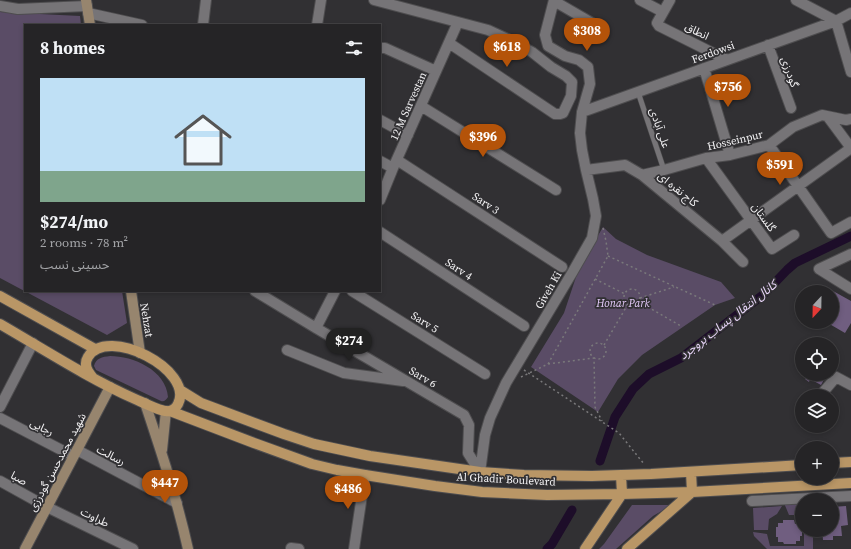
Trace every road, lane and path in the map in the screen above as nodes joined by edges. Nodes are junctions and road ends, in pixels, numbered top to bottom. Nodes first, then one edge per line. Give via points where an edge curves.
1 (206, 0) edge
2 (321, 0) edge
3 (374, 0) edge
4 (554, 0) edge
5 (640, 0) edge
6 (670, 0) edge
7 (796, 0) edge
8 (0, 6) edge
9 (87, 6) edge
10 (663, 12) junction
11 (851, 13) edge
12 (836, 20) junction
13 (458, 22) junction
14 (90, 24) edge
15 (139, 24) edge
16 (203, 24) edge
17 (317, 24) edge
18 (599, 27) dead end
19 (449, 43) junction
20 (768, 45) junction
21 (548, 46) junction
22 (381, 48) edge
23 (540, 59) junction
24 (727, 60) junction
25 (704, 68) junction
26 (436, 71) junction
27 (851, 72) edge
28 (638, 92) junction
29 (421, 106) junction
30 (791, 108) dead end
31 (582, 112) junction
32 (828, 117) junction
33 (851, 119) edge
34 (381, 121) edge
35 (408, 135) junction
36 (769, 145) junction
37 (851, 148) edge
38 (730, 155) junction
39 (706, 158) junction
40 (381, 160) edge
41 (395, 164) junction
42 (586, 170) junction
43 (664, 170) junction
44 (642, 175) junction
45 (798, 186) junction
46 (556, 190) dead end
47 (381, 198) edge
48 (596, 216) junction
49 (751, 220) junction
50 (851, 222) edge
51 (381, 233) edge
52 (794, 235) dead end
53 (722, 241) junction
54 (851, 254) edge
55 (608, 256) junction
56 (743, 262) dead end
57 (562, 267) dead end
58 (595, 279) junction
59 (674, 286) junction
60 (851, 290) edge
61 (131, 292) edge
62 (257, 292) edge
63 (334, 292) edge
64 (354, 292) edge
65 (625, 294) junction
66 (0, 296) edge
67 (640, 298) junction
68 (639, 302) junction
69 (628, 304) junction
70 (715, 305) dead end
71 (0, 324) edge
72 (524, 326) dead end
73 (681, 326) dead end
74 (316, 328) junction
75 (33, 343) junction
76 (604, 345) junction
77 (95, 349) junction
78 (288, 350) dead end
79 (140, 353) junction
80 (594, 358) junction
81 (548, 364) junction
82 (517, 365) junction
83 (529, 373) junction
84 (485, 374) dead end
85 (93, 378) junction
86 (409, 382) junction
87 (506, 383) junction
88 (851, 385) edge
89 (110, 387) junction
90 (826, 389) edge
91 (180, 390) junction
92 (145, 403) junction
93 (0, 407) edge
94 (168, 411) junction
95 (0, 418) edge
96 (602, 422) junction
97 (75, 453) junction
98 (162, 454) junction
99 (851, 462) edge
100 (839, 463) edge
101 (795, 465) edge
102 (480, 472) junction
103 (691, 472) junction
104 (651, 474) junction
105 (365, 475) junction
106 (621, 475) junction
107 (0, 482) edge
108 (851, 483) edge
109 (692, 492) junction
110 (622, 494) junction
111 (851, 496) edge
112 (752, 501) dead end
113 (177, 503) junction
114 (47, 507) junction
115 (25, 549) edge
116 (133, 549) edge
117 (188, 549) edge
118 (354, 549) edge
119 (585, 549) edge
120 (627, 549) edge

1 - 16 street
2 - 17 street
3 - 13 street
4 - 18 street
4 - 21 street via 545,35
5 - 10 street
6 - 10 street
7 - 12 street
8 - 9 street via 18,9
9 - 14 street
9 - 15 street
10 - 24 street, انطاق via 657,23 659,26
11 - 12 street, Ferdowsi
12 - 20 street, Ferdowsi
12 - 27 street
13 - 19 street, 12 M Sarvestan
13 - 23 street via 488,30 532,52
19 - 23 street via 555,114 563,113 571,96 572,82
19 - 26 street, 12 M Sarvestan
20 - 24 street, Ferdowsi
20 - 30 street, گودرزی
21 - 23 street
21 - 31 street, Giveh Ki via 565,56 579,60 588,67 590,84
22 - 26 street
24 - 25 street, Ferdowsi
25 - 28 street, Ferdowsi
25 - 38 street
26 - 29 street, 12 M Sarvestan
28 - 31 street, Ferdowsi
28 - 43 lane, علی آبادی
29 - 35 street, 12 M Sarvestan
29 - 46 street
31 - 42 street, Giveh Ki via 580,133
32 - 33 street, Hosseinpur
32 - 36 street, Hosseinpur via 822,115 793,127
32 - 37 street
34 - 35 street
35 - 41 street, 12 M Sarvestan
36 - 38 street, Hosseinpur
36 - 45 street
37 - 45 street
38 - 39 street, Hosseinpur
39 - 43 street, Hosseinpur
39 - 49 street, گلستان
40 - 41 street, Sarv 3
41 - 47 street, 12 M Sarvestan
41 - 57 street, Sarv 3
42 - 44 street, کاج نقره ای via 626,165
42 - 48 street, Giveh Ki
43 - 44 street, Hosseinpur
44 - 53 street, کاج نقره ای
45 - 49 street
45 - 50 street via 831,233
48 - 55 path via 603,226
48 - 82 street, Giveh Ki via 592,238
49 - 52 street, گلستان via 772,249
49 - 53 street
51 - 72 street, Sarv 4
53 - 56 street, کاج نقره ای
54 - 60 street via 819,269
55 - 58 path
55 - 59 path
58 - 65 path
58 - 81 path
59 - 67 path
59 - 70 path
61 - 79 street, Nehzat
62 - 74 street, Sarv 6
63 - 74 street
64 - 84 street, Sarv 5
65 - 67 path via 635,289
65 - 69 path via 624,298
66 - 77 main road
67 - 68 path
68 - 69 path
68 - 73 path
69 - 76 path
71 - 75 main road
74 - 86 street, Sarv 6
75 - 85 main road
75 - 93 street
76 - 80 path via 605,356
76 - 80 path via 593,345 590,352
77 - 79 main road via 115,346
77 - 85 main road via 86,360 87,369
78 - 86 street via 344,373
79 - 91 main road via 163,366
80 - 81 path
80 - 96 path via 595,407
81 - 83 path
82 - 83 path
82 - 87 street, Giveh Ki
83 - 87 path
83 - 96 path
85 - 89 main road, Al Ghadir Boulevard
86 - 102 street, Sarv 6 via 464,415 469,425 468,453
87 - 102 street, Giveh Ki via 485,435
88 - 90 street via 836,377
89 - 92 main road, Al Ghadir Boulevard
89 - 97 street, شهید محمدحسن گودرزی
91 - 94 main road via 178,406
91 - 102 main road, Al Ghadir Boulevard via 201,403 314,444 370,456
92 - 94 main road, Al Ghadir Boulevard
92 - 98 street
94 - 98 street
94 - 105 main road, Al Ghadir Boulevard via 312,464
95 - 97 street, رجایی
96 - 104 path via 619,433
97 - 113 street, رسالت
97 - 114 street, شهید محمدحسن گودرزی
98 - 113 street
99 - 100 main road
101 - 103 main road, Al Ghadir Boulevard
102 - 106 main road, Al Ghadir Boulevard via 524,475
103 - 104 main road, Al Ghadir Boulevard
103 - 109 main road
104 - 106 main road, Al Ghadir Boulevard
105 - 110 main road, Al Ghadir Boulevard via 482,492
105 - 118 street
106 - 110 main road
107 - 114 street, صبا
108 - 109 main road, Al Ghadir Boulevard
109 - 110 main road, Al Ghadir Boulevard
109 - 120 main road
110 - 119 main road
111 - 112 street
113 - 117 street
114 - 115 street, شهید محمدحسن گودرزی
114 - 116 street, طراوت

